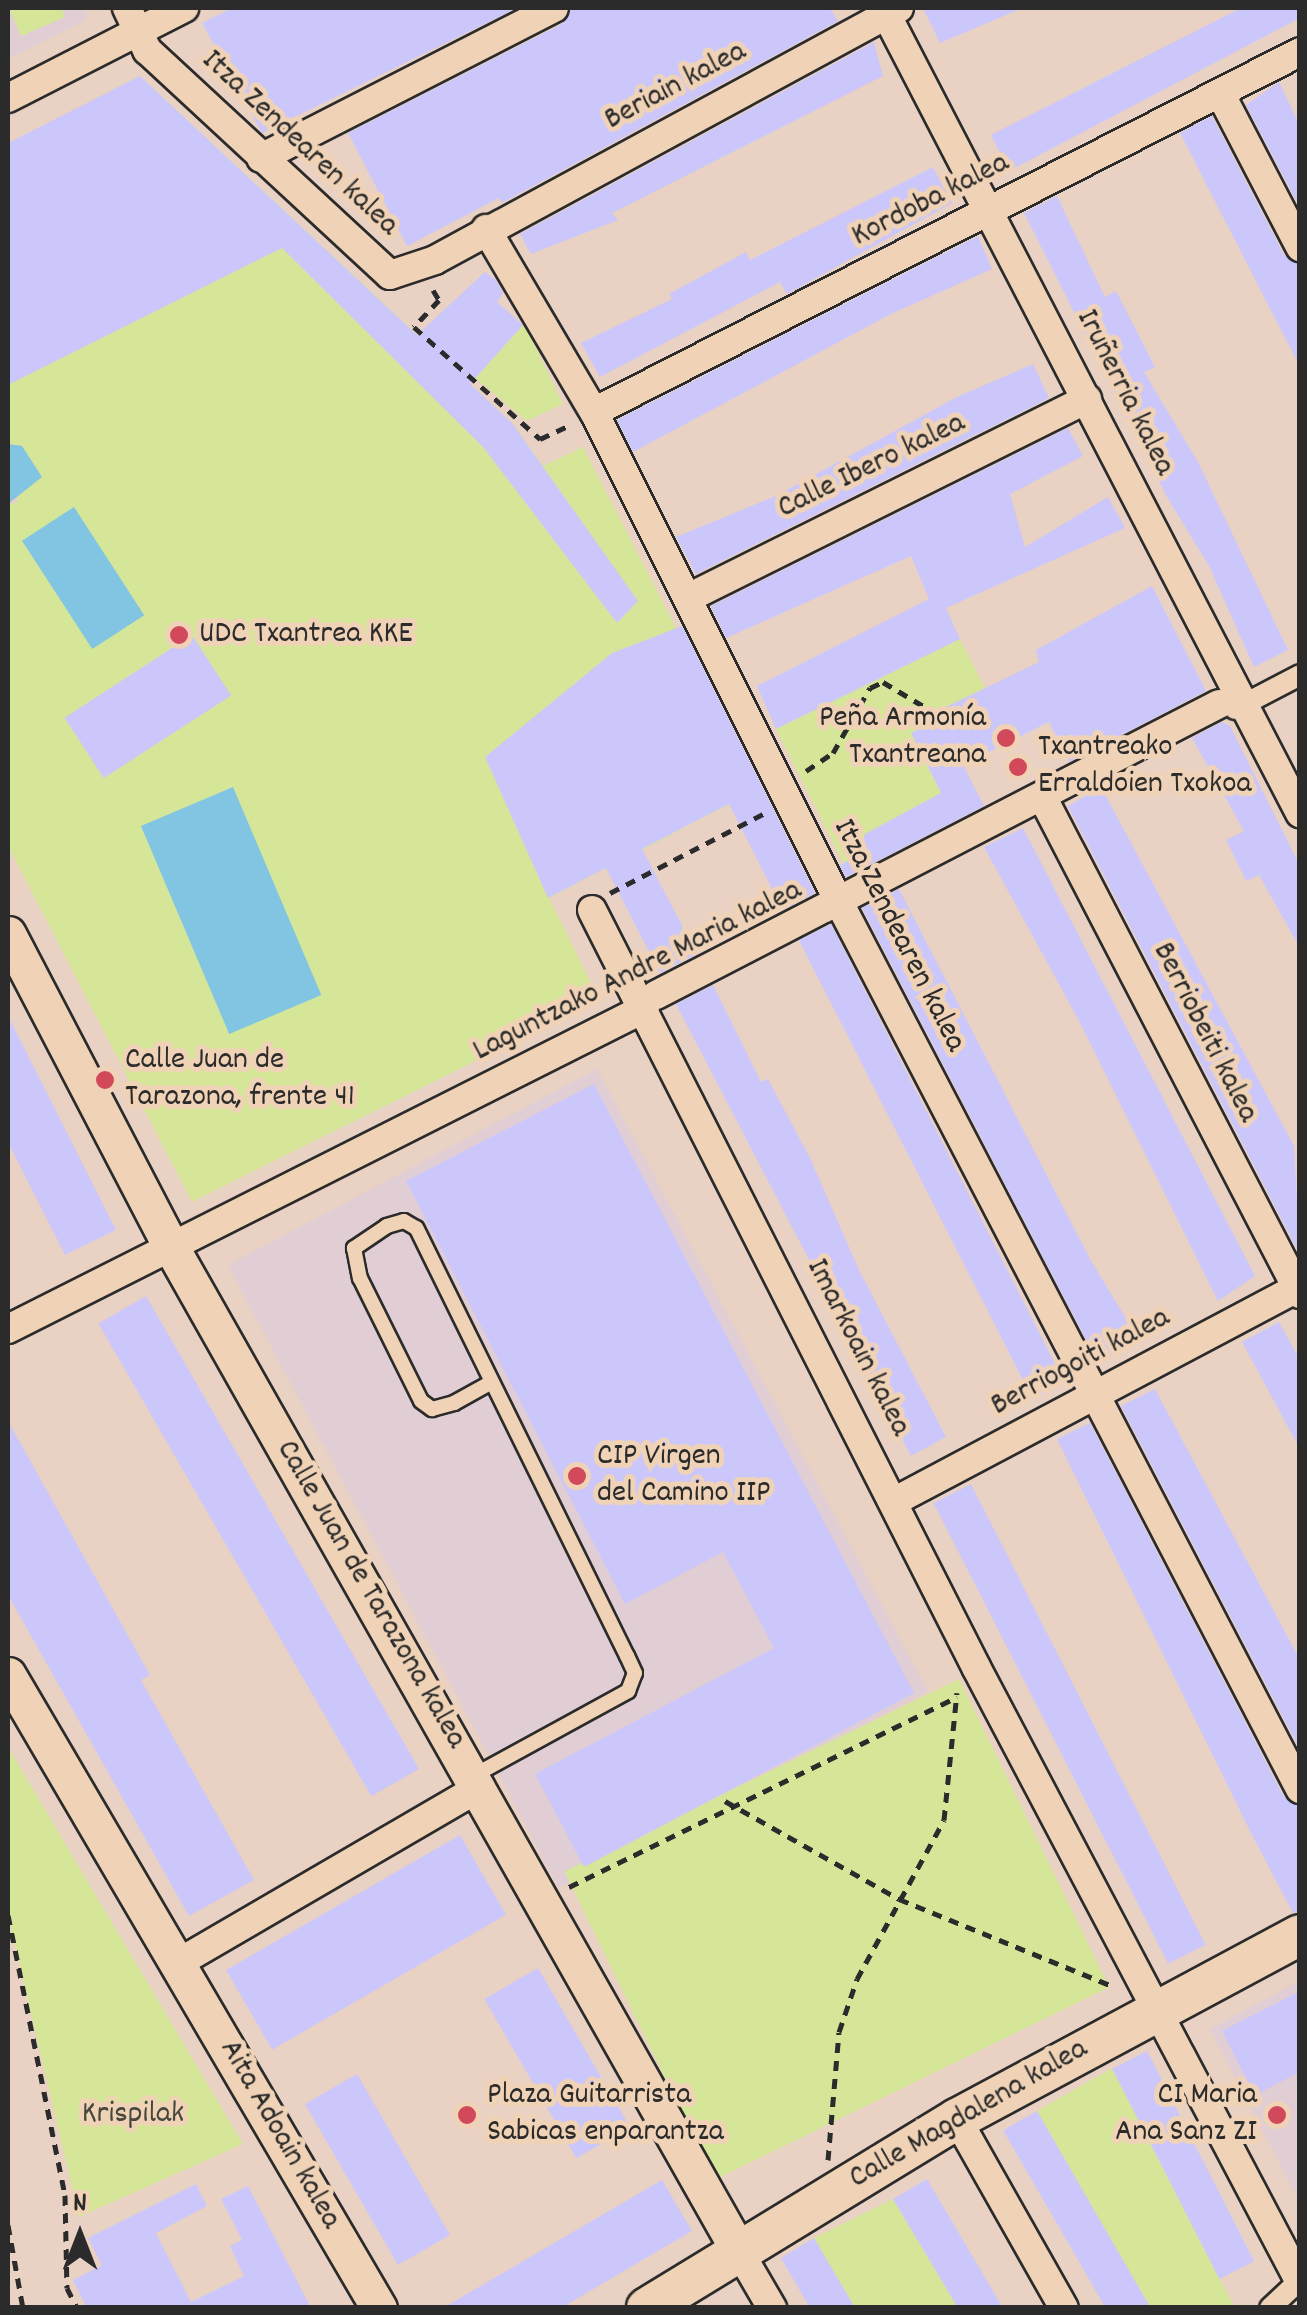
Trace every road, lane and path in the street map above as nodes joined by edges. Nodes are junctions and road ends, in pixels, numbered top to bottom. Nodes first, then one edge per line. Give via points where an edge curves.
1 (184, 8) edge
2 (554, 8) edge
3 (890, 10) edge
4 (132, 20) edge
5 (1300, 52) edge
6 (1220, 93) junction
7 (8, 98) edge
8 (261, 158) junction
9 (992, 209) junction
10 (486, 229) junction
11 (1300, 247) edge
12 (419, 266) junction
13 (1087, 399) junction
14 (586, 417) junction
15 (688, 598) junction
16 (1300, 675) edge
17 (1232, 704) junction
18 (935, 712) dead end
19 (800, 776) dead end
20 (1046, 804) junction
21 (776, 807) dead end
22 (1300, 813) edge
23 (841, 904) junction
24 (592, 910) joint
25 (8, 934) edge
26 (650, 1002) junction
27 (171, 1247) junction
28 (1298, 1290) edge
29 (8, 1329) edge
30 (492, 1382) junction
31 (1096, 1395) junction
32 (896, 1501) junction
33 (976, 1667) junction
34 (8, 1676) edge
35 (957, 1697) junction
36 (477, 1781) junction
37 (1300, 1790) edge
38 (725, 1801) dead end
39 (735, 1807) junction
40 (544, 1898) junction
41 (898, 1900) junction
42 (8, 1915) edge
43 (1300, 1935) edge
44 (178, 1963) junction
45 (1146, 1991) junction
46 (957, 2119) junction
47 (835, 2192) junction
48 (8, 2226) edge
49 (740, 2253) junction
50 (1299, 2282) edge
51 (23, 2308) edge
52 (77, 2308) edge
53 (379, 2308) edge
54 (647, 2308) edge
55 (772, 2308) edge
56 (1064, 2308) edge
57 (1270, 2308) edge

1 - 4 street
2 - 8 street
3 - 9 street, Iruñerria kalea
3 - 10 street, Beriain kalea
4 - 7 street
4 - 8 street, Itza Zendearen kalea via 147,50
5 - 6 street, Kordoba kalea
6 - 9 street, Kordoba kalea
6 - 11 street
8 - 12 street, Itza Zendearen kalea via 390,275
9 - 13 street, Iruñerria kalea
9 - 14 street, Kordoba kalea
10 - 12 street, Itza Zendearen kalea
10 - 14 street, Itza Zendearen kalea
12 - 14 path via 439,300 414,327 540,439
13 - 15 street, Calle Ibero kalea
13 - 17 street, Iruñerria kalea
14 - 15 street, Itza Zendearen kalea
15 - 23 street, Itza Zendearen kalea
16 - 17 street, Laguntzako Andre Maria kalea
17 - 20 street, Laguntzako Andre Maria kalea
17 - 22 street, Iruñerria kalea
17 - 23 street, Laguntzako Andre Maria kalea
18 - 19 path via 883,682 870,688 833,752
20 - 23 street, Laguntzako Andre Maria kalea
20 - 28 street, Berriobeiti kalea
21 - 24 path via 597,899
23 - 26 street, Laguntzako Andre Maria kalea
23 - 31 street, Itza Zendearen kalea
24 - 26 street, Imarkoain kalea
25 - 27 street, Calle Juan de Tarazona kalea
26 - 27 street, Laguntzako Andre Maria kalea
26 - 32 street, Imarkoain kalea
27 - 29 street, Laguntzako Andre Maria kalea
27 - 36 street, Calle Juan de Tarazona kalea
28 - 31 street, Berriogoiti kalea
30 - 30 lane via 416,1228 404,1221 387,1226 354,1248 356,1268 421,1401 444,1406
30 - 36 lane via 634,1673 628,1691
31 - 32 street, Berriogoiti kalea
31 - 37 street, Itza Zendearen kalea
32 - 33 street, Imarkoain kalea
33 - 35 path via 959,1679
33 - 45 street, Imarkoain kalea
34 - 44 street, Aita Adoain kalea
35 - 39 path
35 - 41 path via 944,1820
36 - 40 street, Calle Juan de Tarazona kalea
36 - 44 street
38 - 39 path
39 - 40 path
39 - 41 path
40 - 49 street, Calle Juan de Tarazona kalea
41 - 45 path via 1107,1988
41 - 47 path via 838,2032 827,2158
42 - 52 path via 65,2196 67,2288
43 - 45 main road, Calle Magdalena kalea
44 - 53 street, Aita Adoain kalea
45 - 46 main road, Calle Magdalena kalea
45 - 50 street, Imarkoain kalea
46 - 47 main road, Calle Magdalena kalea
46 - 56 street
47 - 49 main road, Calle Magdalena kalea
48 - 51 path
49 - 54 main road, Calle Magdalena kalea
49 - 55 street
50 - 57 street

